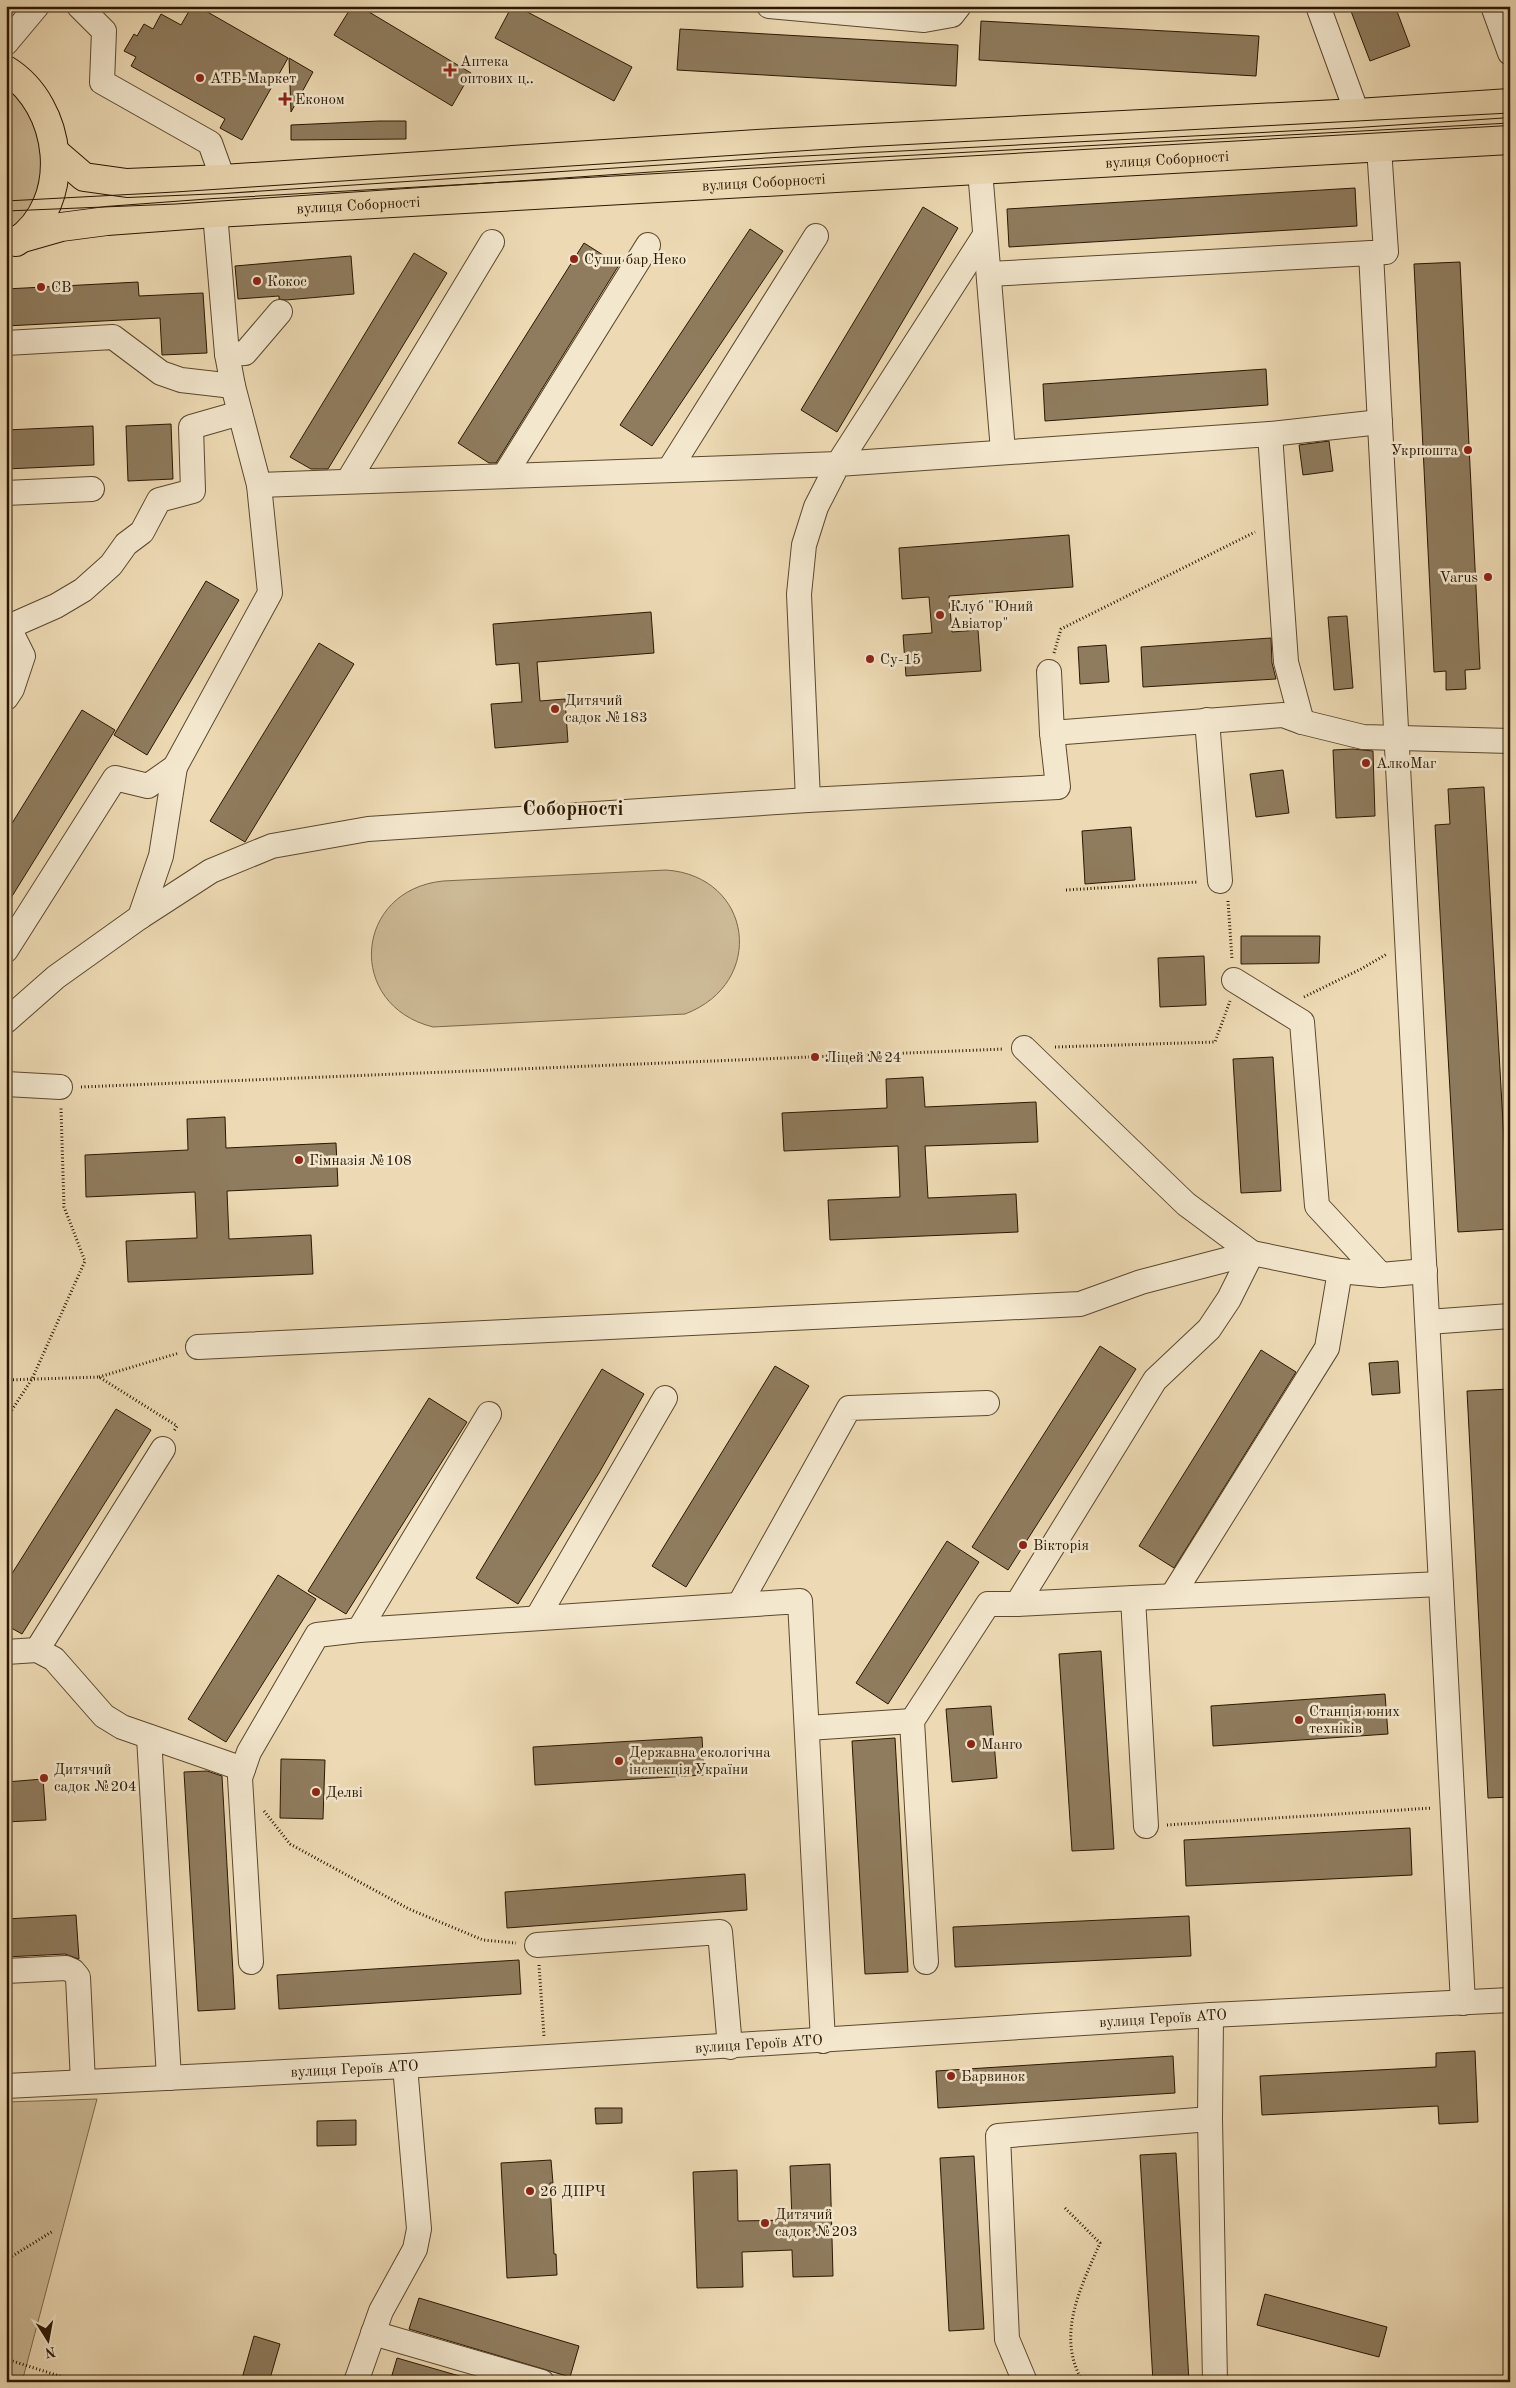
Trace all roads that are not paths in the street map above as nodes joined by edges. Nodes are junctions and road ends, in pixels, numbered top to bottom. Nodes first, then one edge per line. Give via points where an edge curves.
1 (37, 6) edge
2 (79, 6) edge
3 (770, 6) edge
4 (959, 6) edge
5 (1318, 6) edge
6 (1493, 6) edge
7 (6, 43) edge
8 (1510, 53) edge
9 (6, 70) edge
10 (1510, 103) edge
11 (1357, 113) junction
12 (1510, 140) edge
13 (1379, 148) junction
14 (55, 152) junction
15 (980, 170) junction
16 (223, 179) junction
17 (215, 213) junction
18 (986, 235) junction
19 (816, 236) dead end
20 (492, 242) dead end
21 (13, 244) edge
22 (648, 245) dead end
23 (1371, 253) junction
24 (989, 274) junction
25 (280, 312) dead end
26 (6, 343) edge
27 (227, 354) junction
28 (233, 386) junction
29 (240, 413) junction
30 (1380, 422) junction
31 (1270, 434) junction
32 (1003, 452) junction
33 (838, 464) junction
34 (669, 470) junction
35 (504, 476) junction
36 (348, 481) junction
37 (259, 485) junction
38 (92, 489) dead end
39 (6, 493) edge
40 (6, 628) edge
41 (1049, 672) road end
42 (6, 698) edge
43 (1207, 720) junction
44 (1302, 722) junction
45 (1052, 733) junction
46 (1397, 738) junction
47 (1510, 741) edge
48 (175, 767) junction
49 (808, 800) junction
50 (1220, 881) road end
51 (140, 917) junction
52 (6, 950) edge
53 (1233, 987) road end
54 (6, 1021) edge
55 (1024, 1048) road end
56 (6, 1084) edge
57 (60, 1088) road end
58 (1252, 1253) junction
59 (1340, 1271) junction
60 (1425, 1271) junction
61 (1381, 1275) junction
62 (1510, 1316) edge
63 (1428, 1322) junction
64 (198, 1347) road end
65 (665, 1398) dead end
66 (988, 1403) dead end
67 (489, 1414) dead end
68 (163, 1449) road end
69 (1441, 1584) junction
70 (1172, 1596) junction
71 (1133, 1598) junction
72 (1016, 1604) junction
73 (739, 1605) junction
74 (537, 1618) junction
75 (359, 1630) junction
76 (37, 1650) junction
77 (6, 1652) edge
78 (912, 1721) junction
79 (808, 1728) junction
80 (149, 1738) junction
81 (243, 1769) junction
82 (1146, 1826) road end
83 (537, 1945) road end
84 (251, 1962) dead end
85 (926, 1962) dead end
86 (6, 1971) edge
87 (1510, 2000) edge
88 (1464, 2003) junction
89 (1211, 2015) junction
90 (823, 2041) junction
91 (730, 2047) junction
92 (405, 2066) junction
93 (169, 2078) junction
94 (83, 2082) junction
95 (6, 2086) edge
96 (1210, 2119) junction
97 (373, 2334) junction
98 (356, 2382) edge
99 (542, 2382) edge
100 (1025, 2382) edge
101 (1215, 2382) edge

1 - 7 street
2 - 16 street via 104,31 102,82 210,143
3 - 4 street via 924,20 952,15
5 - 11 street
6 - 8 street
9 - 14 main road via 36,98 46,115
10 - 11 main road
11 - 16 main road via 774,142
12 - 13 main road, вулиця Соборності
13 - 15 main road, вулиця Соборності
13 - 23 street via 1386,252
14 - 16 main road via 84,178 127,183
14 - 21 main road via 50,192 42,211
15 - 17 main road, вулиця Соборності
15 - 18 street
17 - 21 main road, вулиця Соборності via 60,227
17 - 27 street
18 - 24 street
18 - 33 street
19 - 34 street
20 - 36 street
22 - 35 street
23 - 24 street
23 - 30 street
24 - 32 street
25 - 27 street via 245,353
26 - 28 street via 112,338 161,373 181,380
27 - 28 street
28 - 29 street
29 - 37 street
29 - 40 street via 191,427 193,491 159,500 142,532 126,544 112,565 83,590
30 - 31 street
30 - 46 street
31 - 32 street
31 - 44 street via 1286,662
32 - 33 street
33 - 34 street
33 - 49 street via 816,507 804,545 799,594
34 - 35 street
35 - 36 street
36 - 37 street
37 - 48 street via 270,592
38 - 39 street
40 - 42 street via 9,628 23,656
41 - 45 street
43 - 44 street via 1283,714
43 - 45 street
43 - 50 street
44 - 46 street via 1363,737
45 - 49 street via 1058,787
46 - 47 street
46 - 60 street
48 - 51 street via 161,856
48 - 52 street via 148,786 115,778
49 - 51 street via 368,829 272,846 211,871
51 - 54 street via 56,977
53 - 61 street via 1302,1022 1317,1206
55 - 58 street via 1186,1204
56 - 57 street
58 - 59 street
58 - 64 street via 1141,1282 1080,1304
58 - 72 street via 1229,1299 1209,1329 1155,1380
59 - 61 street
59 - 70 street via 1327,1348
60 - 61 street
60 - 63 street
62 - 63 street
63 - 69 street
65 - 74 street
66 - 73 street via 849,1408
67 - 75 street
68 - 76 street
69 - 70 street
69 - 88 street
70 - 71 street
71 - 72 street
71 - 82 street
72 - 78 street via 988,1604
73 - 74 street
73 - 79 street via 800,1601
74 - 75 street
75 - 81 street via 317,1635 249,1752
76 - 77 street
76 - 80 street via 54,1659 104,1716
78 - 79 street
78 - 85 street
79 - 90 street
80 - 81 street
80 - 93 street
81 - 84 street via 240,1778
83 - 91 street via 720,1932
86 - 94 street via 66,1968 78,1978
87 - 88 street, вулиця Героїв АТО
88 - 89 street, вулиця Героїв АТО
89 - 90 street, вулиця Героїв АТО
89 - 96 street
90 - 91 street, вулиця Героїв АТО
91 - 92 street, вулиця Героїв АТО
92 - 93 street, вулиця Героїв АТО
92 - 97 street via 419,2229 415,2249 381,2311
93 - 94 street, вулиця Героїв АТО
94 - 95 street, вулиця Героїв АТО
96 - 100 street via 998,2136 1007,2339
96 - 101 street
97 - 98 street
97 - 99 street

